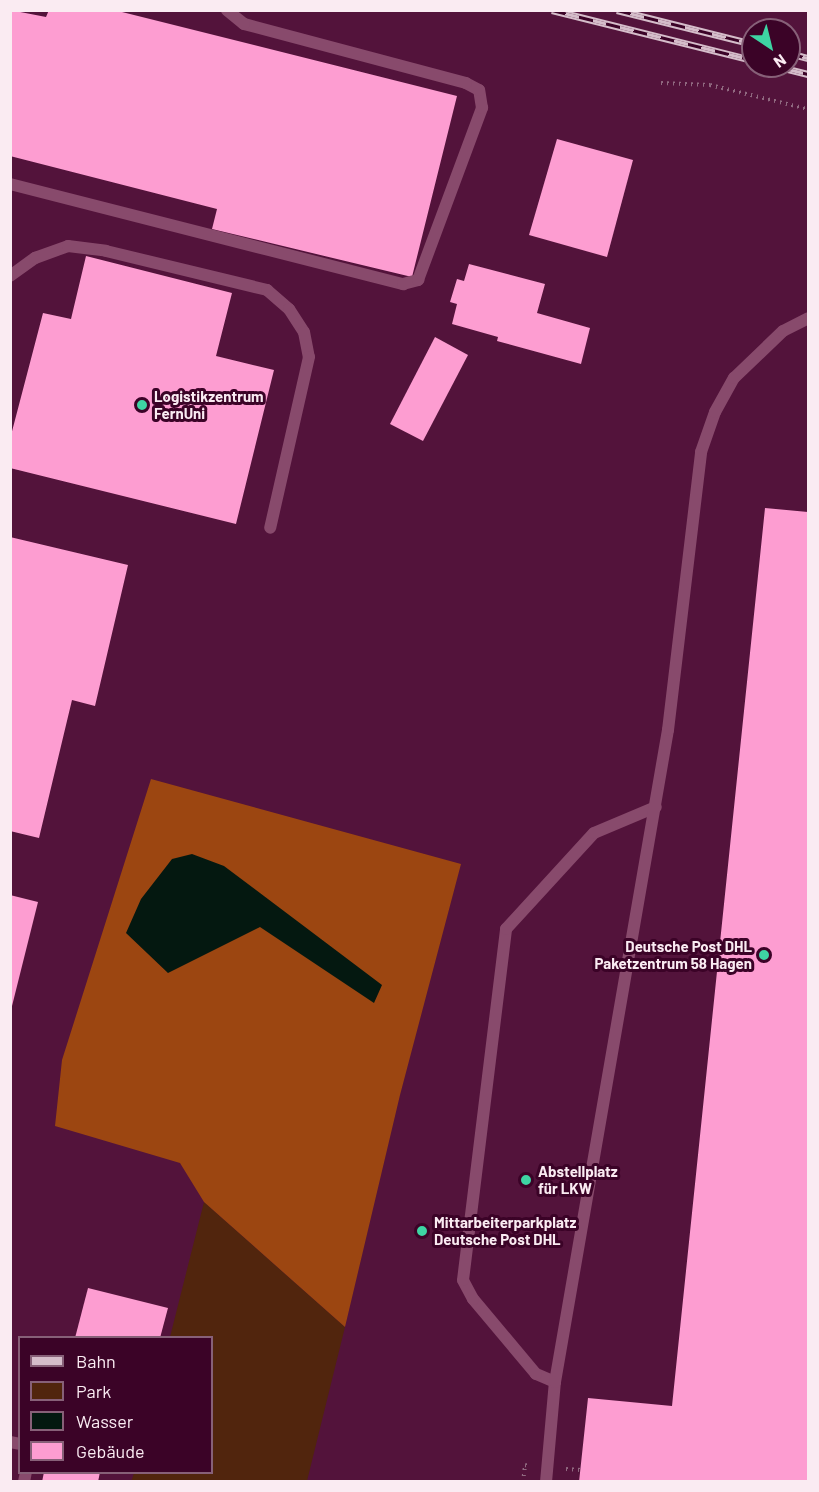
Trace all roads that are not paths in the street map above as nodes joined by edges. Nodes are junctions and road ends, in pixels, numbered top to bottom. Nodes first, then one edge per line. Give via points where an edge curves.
1 (227, 10) edge
2 (10, 184) edge
3 (10, 276) edge
4 (808, 318) edge
5 (270, 528) dead end
6 (656, 807) junction
7 (555, 1382) junction
8 (546, 1482) edge

1 - 2 lane via 244,24 466,82 478,90 482,108 418,280 403,284
3 - 5 lane via 35,258 68,246 106,251 267,290 290,309 304,332 309,357
4 - 6 lane via 783,332 734,378 715,412 701,452
6 - 7 lane
6 - 7 lane via 594,833 506,929 463,1280 473,1299 536,1374
7 - 8 lane

